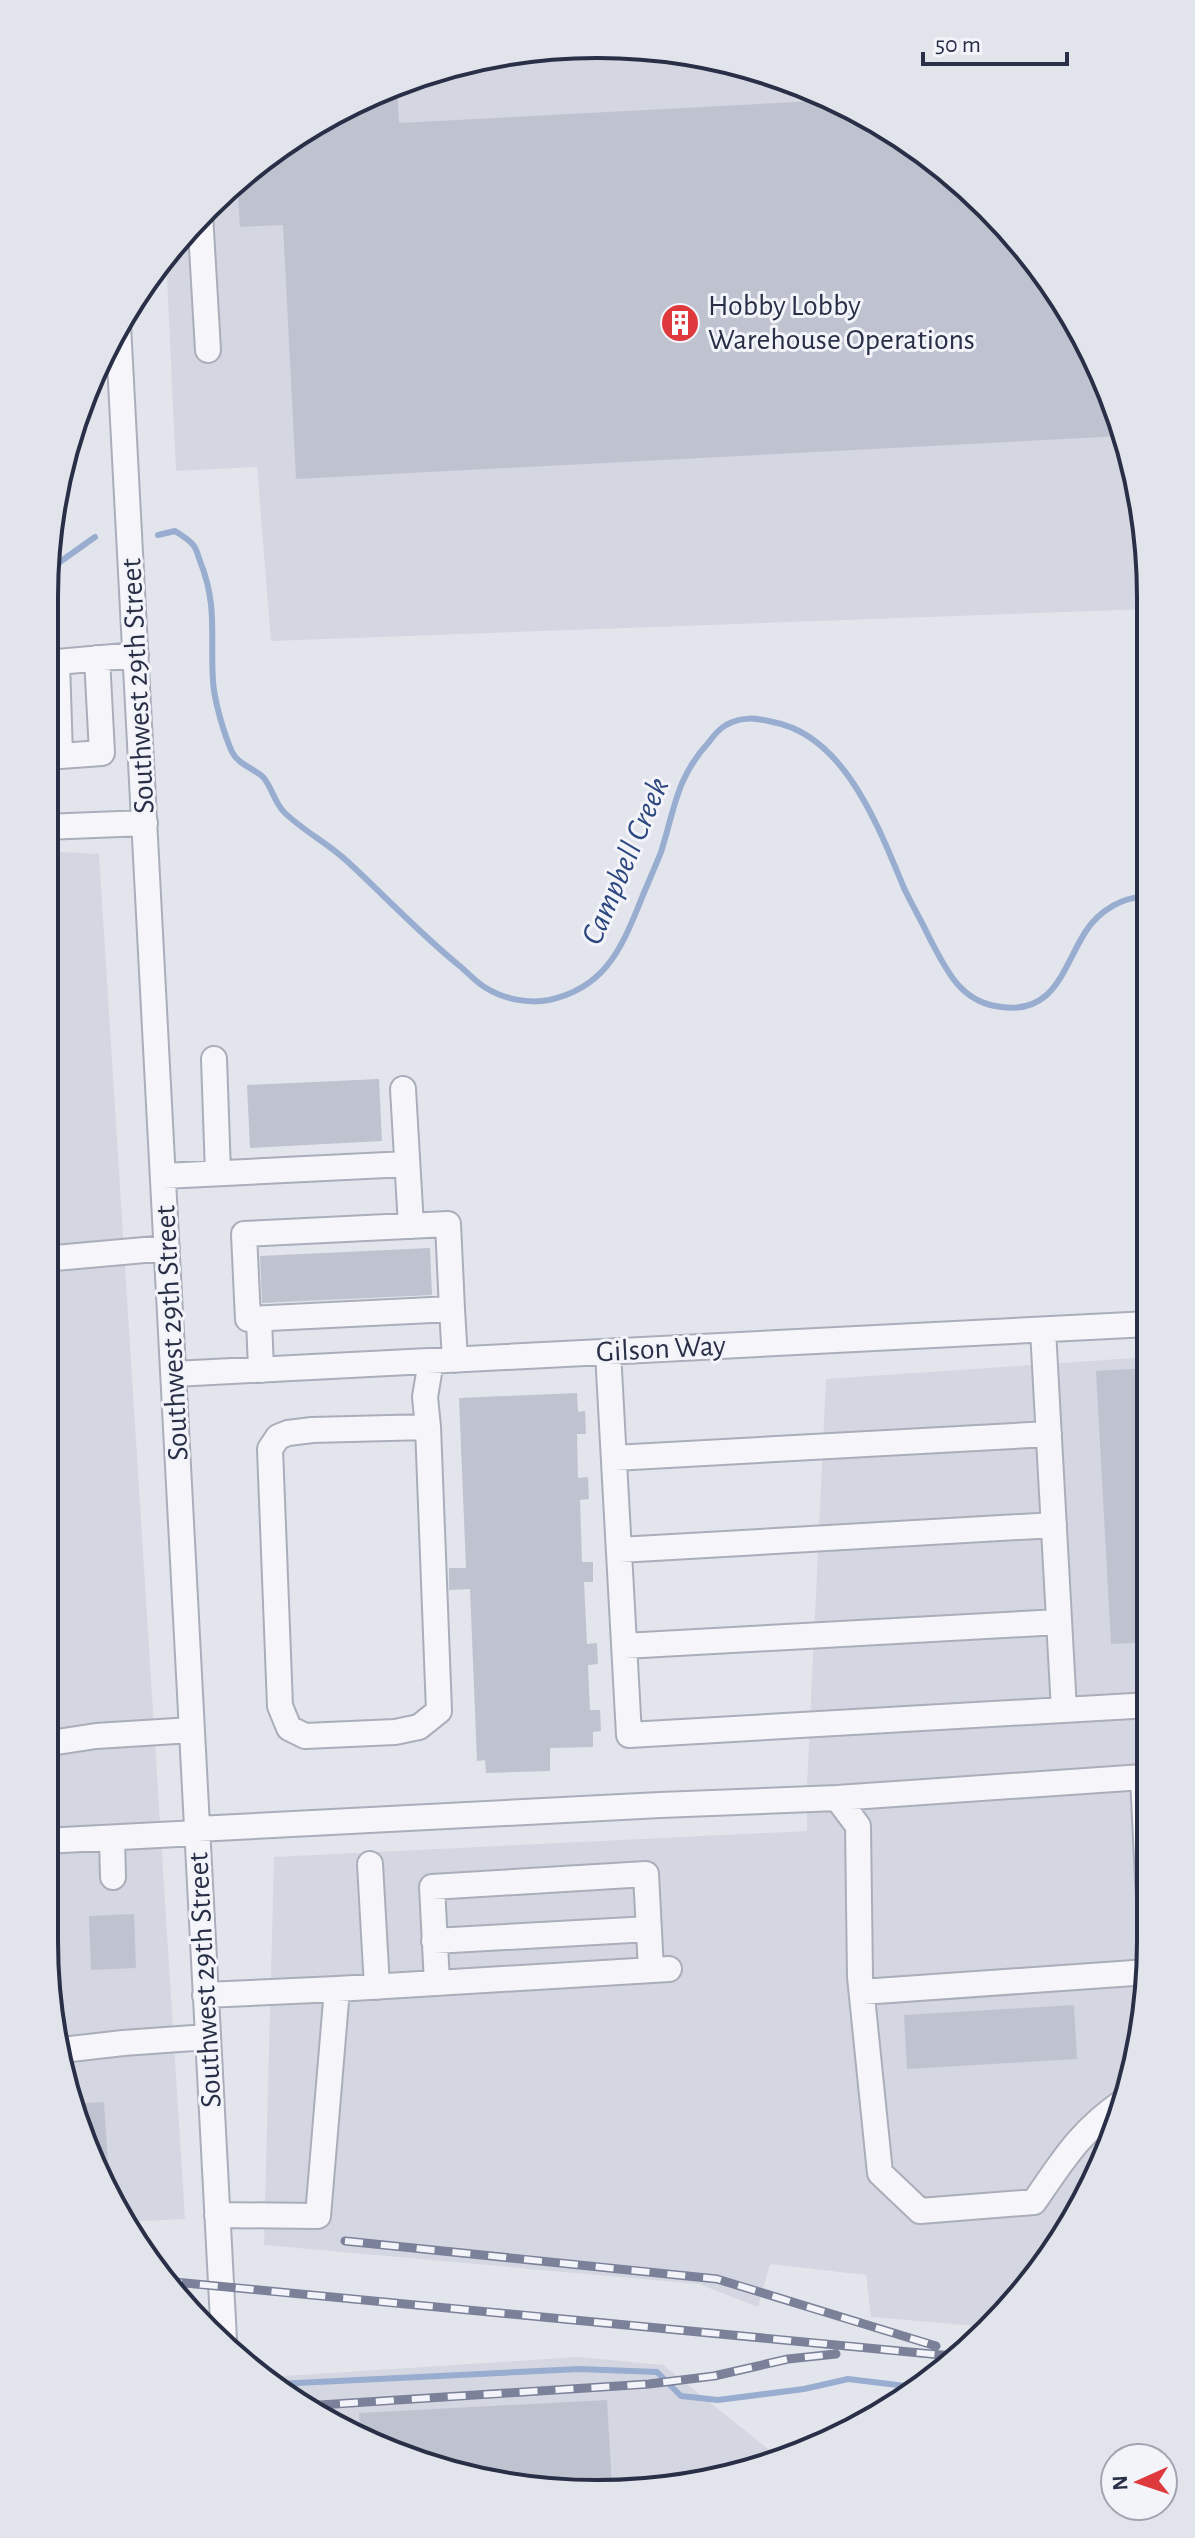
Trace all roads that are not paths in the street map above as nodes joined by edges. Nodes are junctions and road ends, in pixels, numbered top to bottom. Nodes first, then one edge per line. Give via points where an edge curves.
1 (201, 232) edge
2 (119, 349) edge
3 (208, 350) dead end
4 (136, 655) junction
5 (97, 658) dead end
6 (145, 823) junction
7 (58, 826) edge
8 (214, 1059) dead end
9 (403, 1089) dead end
10 (407, 1164) junction
11 (218, 1173) junction
12 (163, 1176) junction
13 (411, 1226) junction
14 (167, 1248) junction
15 (58, 1258) edge
16 (452, 1309) junction
17 (259, 1319) junction
18 (1137, 1325) edge
19 (1043, 1330) junction
20 (608, 1352) junction
21 (443, 1361) junction
22 (261, 1370) junction
23 (174, 1374) junction
24 (428, 1427) junction
25 (1049, 1434) junction
26 (614, 1458) junction
27 (1054, 1525) junction
28 (619, 1550) junction
29 (1059, 1622) junction
30 (624, 1646) junction
31 (1137, 1706) edge
32 (1064, 1710) junction
33 (192, 1730) junction
34 (58, 1742) edge
35 (1137, 1777) edge
36 (837, 1798) junction
37 (197, 1831) junction
38 (112, 1839) junction
39 (58, 1841) edge
40 (370, 1864) dead end
41 (113, 1877) dead end
42 (649, 1929) junction
43 (434, 1941) junction
44 (1136, 1973) edge
45 (437, 1983) junction
46 (377, 1987) junction
47 (337, 1989) junction
48 (862, 1992) junction
49 (205, 1995) junction
50 (208, 2037) junction
51 (70, 2049) edge
52 (1109, 2111) edge
53 (217, 2215) junction
54 (223, 2329) edge

1 - 3 street
2 - 4 street, Southwest 29th Street
4 - 5 street
4 - 6 street, Southwest 29th Street
6 - 7 street
6 - 12 street, Southwest 29th Street
8 - 11 street
9 - 10 street
10 - 11 street
10 - 13 street
11 - 12 street
12 - 14 street, Southwest 29th Street
13 - 16 street via 448,1224
13 - 17 street via 244,1234 248,1319
14 - 15 street
14 - 23 street, Southwest 29th Street
16 - 17 street
16 - 21 street
17 - 22 street
18 - 19 street, Gilson Way
19 - 20 street, Gilson Way
19 - 25 street
20 - 21 street, Gilson Way
20 - 26 street
21 - 22 street, Gilson Way
21 - 24 street via 425,1397
22 - 23 street, Gilson Way
23 - 33 street, Southwest 29th Street
24 - 24 street via 439,1711 419,1727 395,1732 305,1736 289,1728 280,1706 270,1449 278,1437 300,1431
25 - 26 street
25 - 27 street
26 - 28 street
27 - 28 street
27 - 29 street
28 - 30 street
29 - 30 street
29 - 32 street
30 - 32 street via 629,1735
31 - 32 street
33 - 34 street
33 - 37 street, Southwest 29th Street
35 - 36 street
36 - 37 street
36 - 48 street via 858,1826
37 - 38 street
37 - 49 street, Southwest 29th Street
38 - 39 street
38 - 41 street
40 - 46 street
42 - 43 street
42 - 43 street via 646,1874 631,1874 432,1887
42 - 45 street via 660,1969
43 - 45 street
44 - 48 street
45 - 46 street
46 - 47 street
47 - 49 street
47 - 53 street via 318,2216
48 - 52 street via 880,2173 920,2211 1034,2202 1075,2143
49 - 50 street, Southwest 29th Street
50 - 51 street
50 - 53 street, Southwest 29th Street
53 - 54 street, Southwest 29th Street

